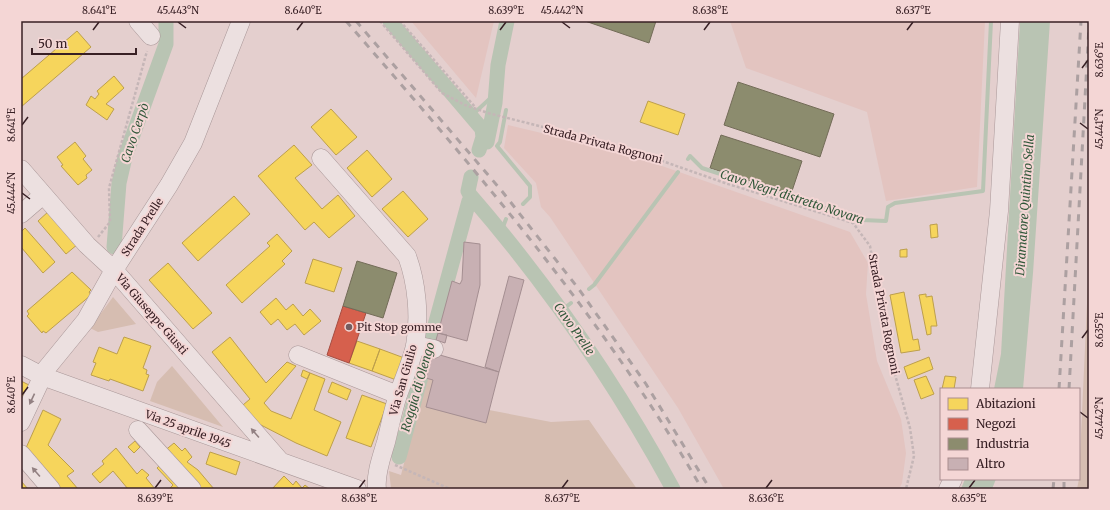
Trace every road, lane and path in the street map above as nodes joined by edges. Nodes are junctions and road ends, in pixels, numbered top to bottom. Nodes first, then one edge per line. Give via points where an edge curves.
1 (138, 21) edge
2 (241, 21) edge
3 (380, 21) edge
4 (400, 21) edge
5 (1010, 21) edge
6 (151, 36) joint
7 (477, 109) junction
8 (321, 158) dead end
9 (21, 169) edge
10 (43, 195) junction
11 (21, 214) edge
12 (87, 245) junction
13 (114, 270) junction
14 (298, 355) dead end
15 (21, 365) edge
16 (42, 376) junction
17 (980, 388) edge
18 (398, 395) junction
19 (21, 422) edge
20 (138, 430) dead end
21 (21, 454) edge
22 (381, 460) junction
23 (281, 462) junction
24 (952, 480) edge
25 (51, 489) edge
26 (192, 489) edge
27 (357, 489) edge
28 (377, 489) edge
29 (450, 489) edge
30 (906, 489) edge
31 (948, 489) edge

1 - 6 street
2 - 13 street, Strada Prelle via 193,143
3 - 7 path, Strada Privata Rognoni via 442,93
4 - 7 path, Strada Privata Rognoni
5 - 17 street via 999,211
6 - 12 path via 108,188 110,222 100,235
7 - 30 path, Strada Privata Rognoni via 625,148 739,188 853,223 870,246 889,349 910,428 914,456
8 - 18 street, Via San Giulio via 407,256 414,275 416,305 424,347 408,371
9 - 10 street, Via Giuseppe Giusti
10 - 11 street
10 - 12 street, Via Giuseppe Giusti
12 - 13 street, Via Giuseppe Giusti
13 - 16 street, Strada Prelle via 86,320
23 -> 13 street, Via Giuseppe Giusti
14 - 18 street
15 - 16 street, Via 25 aprile 1945
16 -> 19 street, Strada Prelle
16 - 23 street, Via 25 aprile 1945
18 - 22 street, Via San Giulio
20 - 26 street
25 -> 21 street
22 - 28 street, Via San Giulio
22 - 29 path
23 - 27 street, Via 25 aprile 1945
24 - 31 street

